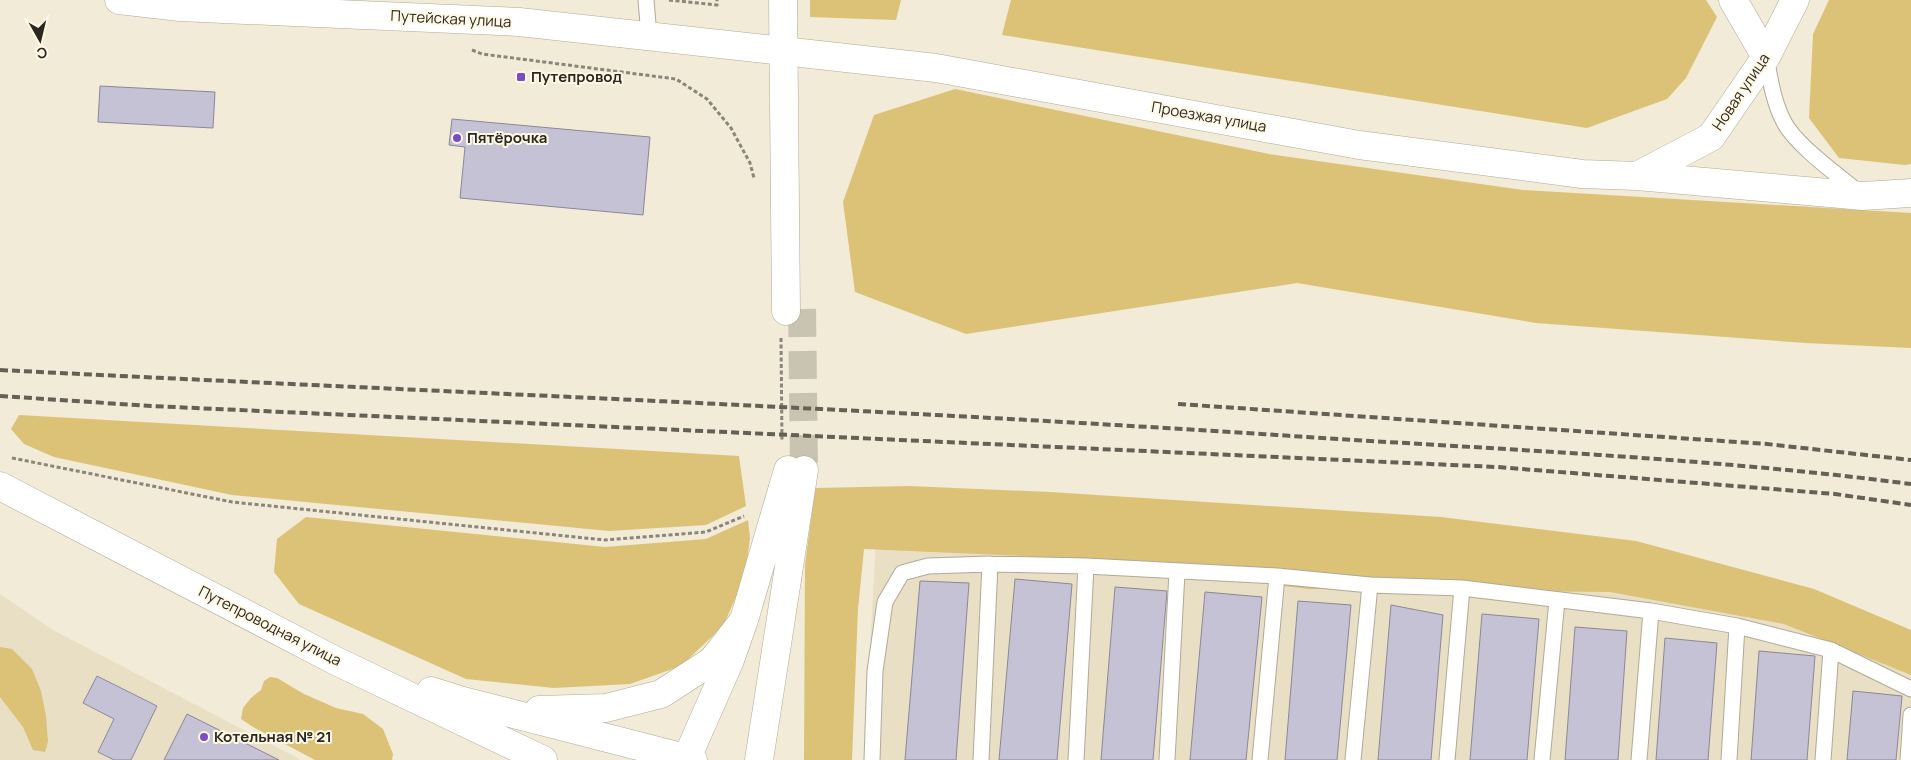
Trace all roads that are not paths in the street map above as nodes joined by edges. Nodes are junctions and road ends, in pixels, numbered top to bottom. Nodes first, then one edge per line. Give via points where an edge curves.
1 (119, 0) edge
2 (646, 0) edge
3 (783, 0) edge
4 (1733, 0) edge
5 (1795, 0) edge
6 (181, 3) edge
7 (649, 36) junction
8 (783, 51) junction
9 (1766, 57) junction
10 (1637, 176) junction
11 (1911, 192) edge
12 (1863, 196) junction
13 (790, 317) tunnel mouth
14 (0, 486) edge
15 (990, 564) junction
16 (1086, 566) junction
17 (1177, 572) junction
18 (1277, 576) junction
19 (1370, 585) junction
20 (1462, 588) junction
21 (1556, 600) junction
22 (1651, 611) junction
23 (744, 620) junction
24 (1737, 626) junction
25 (1831, 650) junction
26 (336, 661) junction
27 (772, 678) junction
28 (1911, 689) edge
29 (462, 701) junction
30 (1911, 714) edge
31 (688, 759) edge
32 (543, 760) edge
33 (759, 760) edge
34 (777, 760) edge
35 (872, 760) edge
36 (981, 760) edge
37 (1076, 760) edge
38 (1167, 760) edge
39 (1260, 760) edge
40 (1353, 760) edge
41 (1447, 760) edge
42 (1542, 760) edge
43 (1639, 760) edge
44 (1729, 760) edge
45 (1823, 760) edge
46 (1908, 760) edge

1 - 6 main road, Путейская улица
2 - 7 lane
3 - 8 main road
4 - 9 main road
5 - 9 main road, Новая улица
6 - 7 main road, Путейская улица via 519,22
7 - 8 main road, Путейская улица
8 - 10 main road, Проезжая улица via 936,68 1359,144 1582,174
8 - 13 main road via 801,191
9 - 10 main road, Новая улица via 1711,137
9 - 12 lane via 1774,98 1784,122 1806,148
10 - 12 main road, Проезжая улица
11 - 12 main road, Проезжая улица
14 - 26 main road, Путепроводная улица
15 - 16 lane
15 - 35 lane via 928,566 902,573 885,602 875,671
15 - 36 lane
16 - 17 lane
16 - 37 lane
17 - 18 lane
17 - 38 lane
18 - 19 lane
18 - 39 lane
19 - 20 lane
19 - 40 lane
20 - 21 lane
20 - 41 lane
21 - 22 lane
21 - 42 lane
22 - 24 lane
22 - 43 lane
23 - 27 main road via 791,464
23 - 29 main road via 712,661 661,694 606,708 547,711
23 - 31 main road
24 - 25 lane
24 - 44 lane
25 - 28 lane
25 - 45 lane
26 - 29 main road
26 - 32 main road, Путепроводная улица
27 - 33 main road
27 - 34 main road
29 - 31 main road
30 - 46 lane

